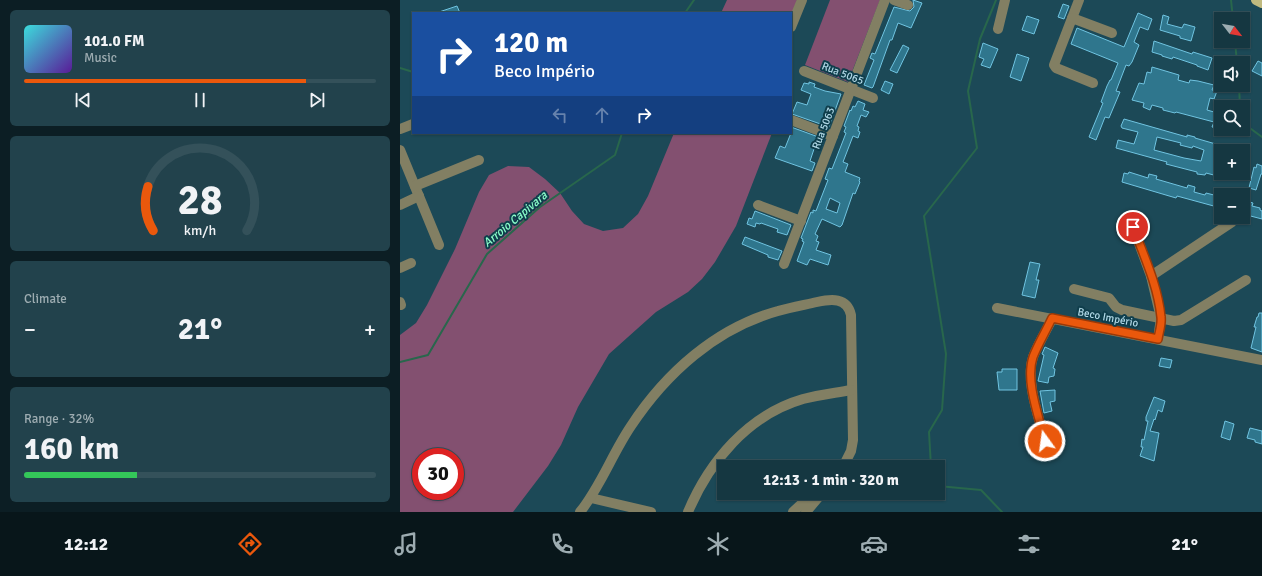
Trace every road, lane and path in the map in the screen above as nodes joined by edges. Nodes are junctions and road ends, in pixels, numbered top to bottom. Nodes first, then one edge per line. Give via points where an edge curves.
1 (802, 0) edge
2 (885, 0) edge
3 (894, 0) edge
4 (1005, 0) edge
5 (1079, 0) edge
6 (1256, 0) edge
7 (1262, 3) edge
8 (908, 5) dead end
9 (1072, 18) junction
10 (792, 25) edge
11 (998, 29) dead end
12 (1112, 33) dead end
13 (804, 71) dead end
14 (1092, 83) dead end
15 (851, 89) junction
16 (874, 98) dead end
17 (792, 120) edge
18 (412, 124) edge
19 (400, 129) edge
20 (833, 136) junction
21 (400, 150) edge
22 (479, 160) dead end
23 (415, 186) junction
24 (419, 196) junction
25 (400, 205) edge
26 (758, 205) dead end
27 (801, 221) junction
28 (1229, 224) edge
29 (1133, 227) dead end
30 (439, 245) dead end
31 (411, 263) dead end
32 (784, 264) dead end
33 (400, 268) edge
34 (1151, 276) junction
35 (1246, 280) dead end
36 (1074, 289) dead end
37 (996, 308) dead end
38 (1052, 318) junction
39 (1161, 318) junction
40 (1158, 339) junction
41 (1262, 360) edge
42 (851, 390) junction
43 (1045, 441) dead end
44 (846, 460) edge
45 (591, 498) junction
46 (806, 500) edge
47 (816, 500) edge
48 (580, 512) edge
49 (651, 512) edge
50 (688, 512) edge
51 (793, 512) edge
52 (806, 512) edge

1 - 10 street
2 - 15 street, Rua 5063
3 - 8 street
4 - 11 street
5 - 9 street
6 - 7 main road
9 - 12 street
9 - 14 street via 1054,65
13 - 15 street, Rua 5065
15 - 16 street, Rua 5065
15 - 20 street, Rua 5063
17 - 20 street
18 - 19 street
20 - 27 street, Rua 5063
21 - 23 street
22 - 23 street
23 - 24 street
24 - 25 street
24 - 30 street
26 - 27 street
27 - 32 street, Rua 5063
28 - 34 street
29 - 34 street
31 - 33 street
34 - 39 street
35 - 39 street via 1181,320
36 - 39 street via 1109,298 1122,310
37 - 38 street, Beco Império
38 - 40 street, Beco Império
38 - 43 street via 1033,358 1030,373 1033,396
39 - 40 street
40 - 41 street, Beco Império
42 - 44 street via 853,440
42 - 45 street via 851,315 844,303 828,300 778,311 740,326 694,354 659,387 630,426
42 - 50 street via 786,405 756,423 720,456 701,485
45 - 48 street
45 - 49 street
46 - 51 street
47 - 52 street

